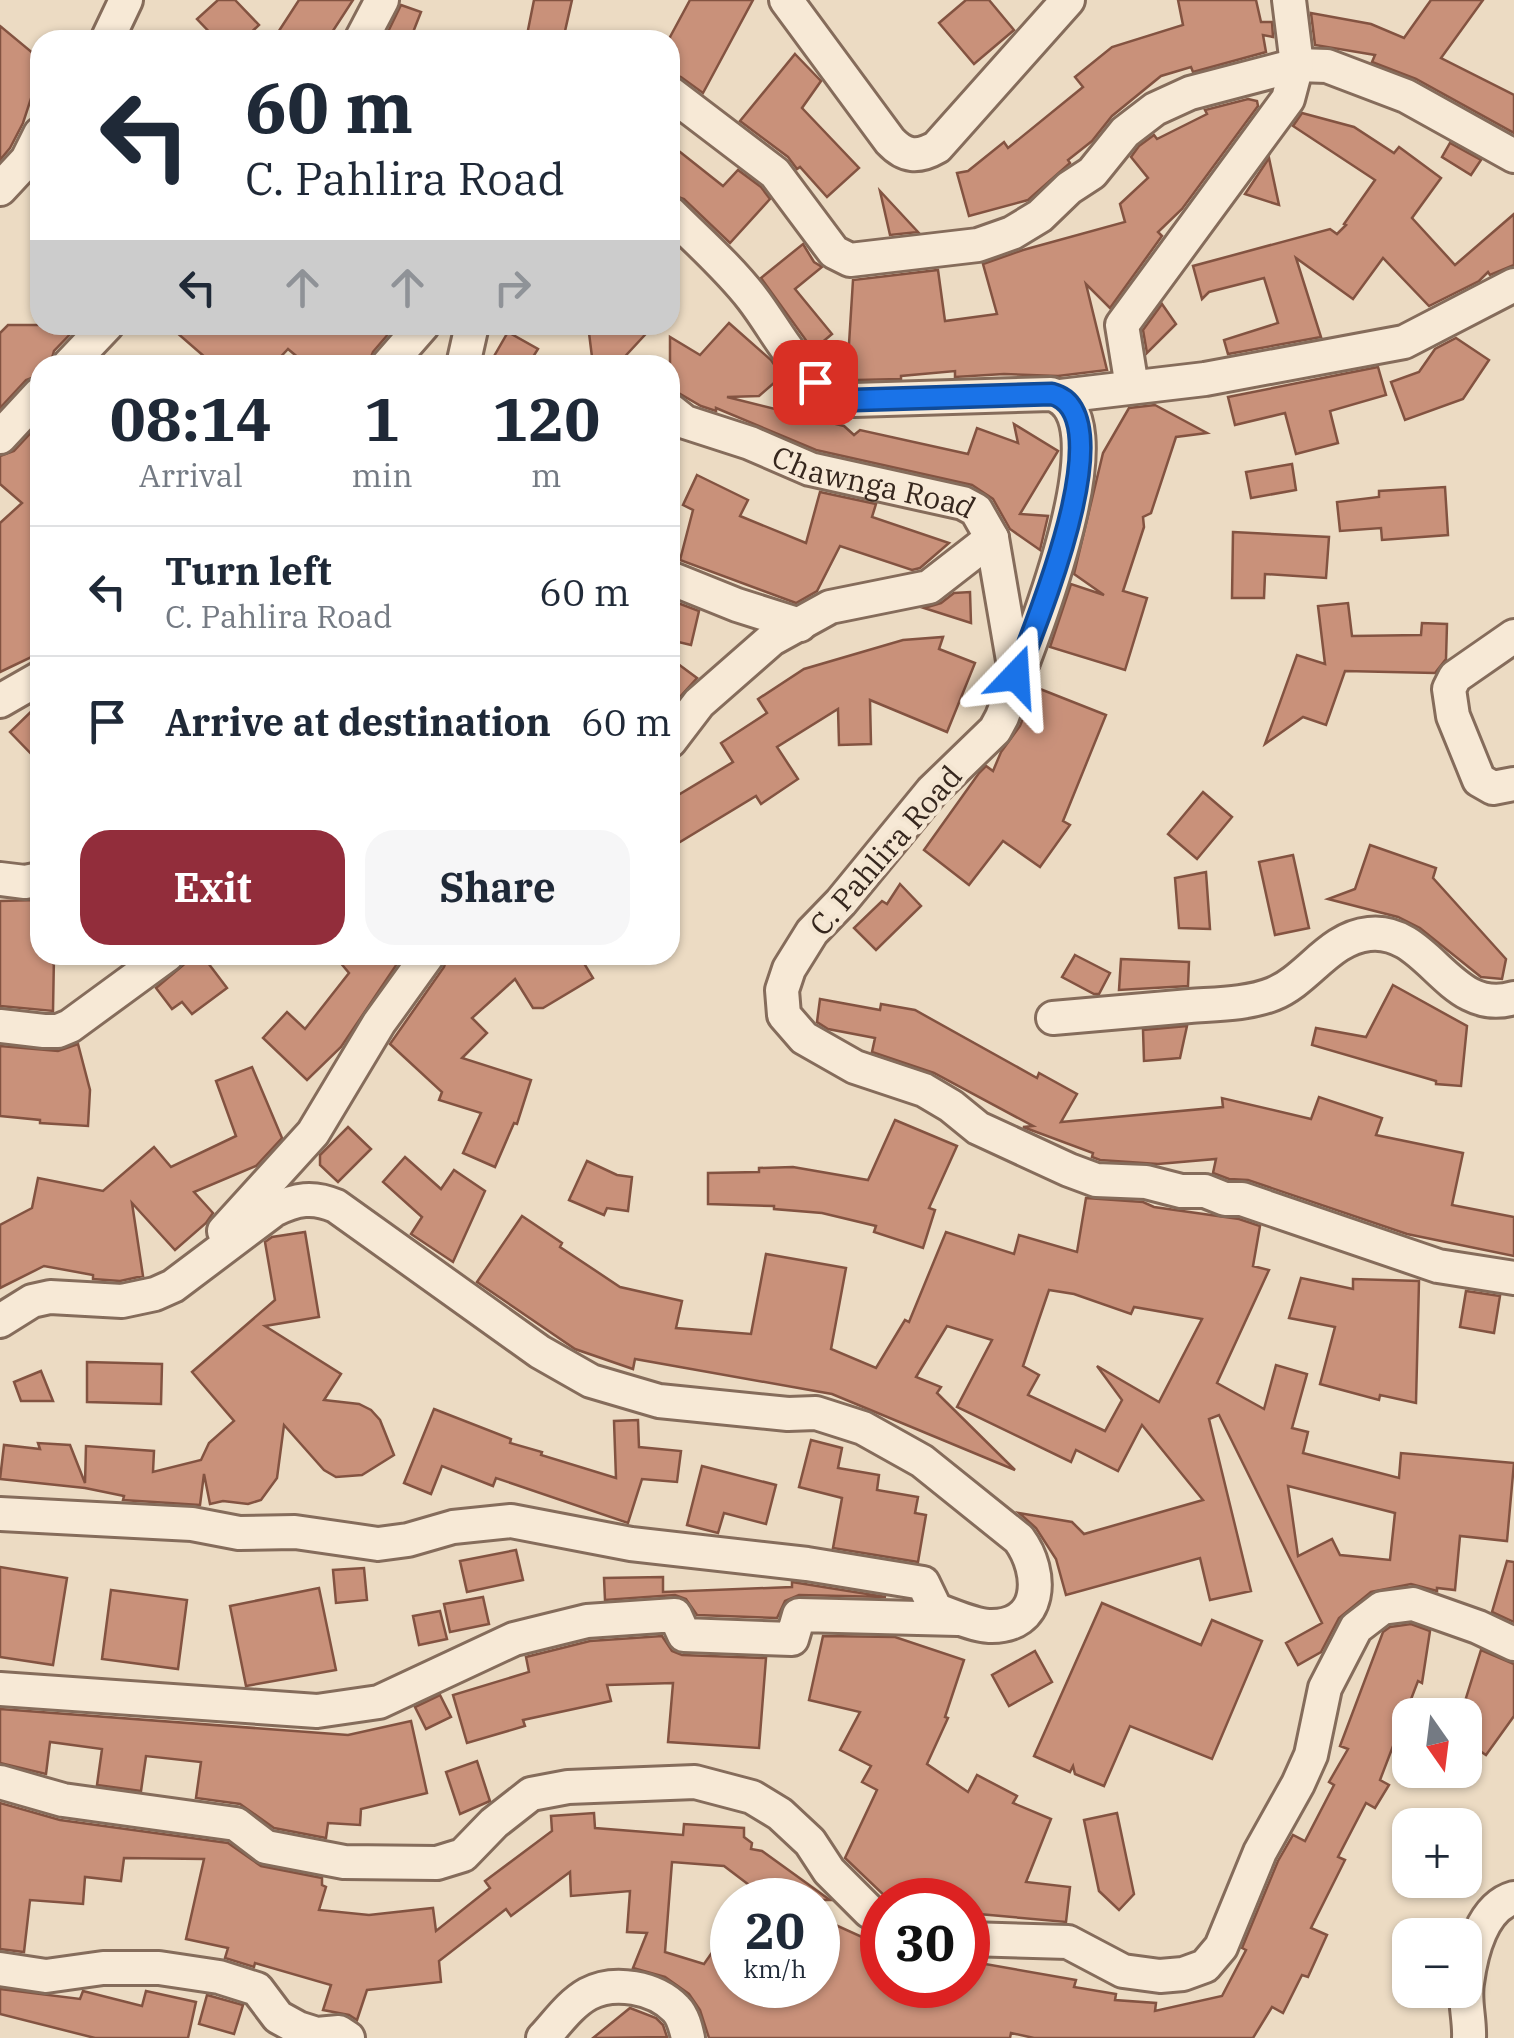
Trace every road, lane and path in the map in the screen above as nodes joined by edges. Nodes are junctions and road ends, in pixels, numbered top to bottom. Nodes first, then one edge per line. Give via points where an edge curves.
1 (126, 0) edge
2 (382, 0) edge
3 (786, 0) edge
4 (1068, 0) edge
5 (1289, 0) edge
6 (112, 30) edge
7 (366, 30) edge
8 (1298, 65) junction
9 (680, 101) edge
10 (30, 156) edge
11 (1514, 156) edge
12 (0, 190) edge
13 (680, 222) edge
14 (1514, 284) edge
15 (97, 335) edge
16 (415, 335) edge
17 (78, 355) edge
18 (397, 355) edge
19 (1132, 387) junction
20 (1061, 396) junction
21 (30, 405) edge
22 (680, 418) edge
23 (0, 437) edge
24 (992, 538) junction
25 (680, 582) edge
26 (800, 625) junction
27 (1514, 636) edge
28 (1016, 676) junction
29 (30, 684) edge
30 (0, 701) edge
31 (680, 728) edge
32 (1514, 784) edge
33 (0, 878) edge
34 (30, 880) edge
35 (153, 965) edge
36 (421, 965) edge
37 (1514, 998) edge
38 (1053, 1018) dead end
39 (0, 1026) edge
40 (190, 1273) junction
41 (1514, 1278) edge
42 (0, 1320) edge
43 (0, 1514) edge
44 (967, 1619) junction
45 (1514, 1644) edge
46 (0, 1690) edge
47 (0, 1782) edge
48 (1514, 1898) edge
49 (860, 1902) edge
50 (990, 1940) edge
51 (0, 1970) edge
52 (348, 2038) edge
53 (543, 2038) edge
54 (688, 2038) edge
55 (1470, 2038) edge

1 - 6 street
2 - 7 street
3 - 4 street via 890,141 911,156 937,148
5 - 8 street
8 - 9 street via 1155,109 1125,132 1092,173 1012,233 978,245 860,260 834,252 775,172
8 - 11 street via 1326,66 1406,96
8 - 19 street via 1288,99 1268,130 1122,325
10 - 12 street
13 - 20 street via 752,298 801,369 836,396
14 - 19 street via 1404,342
15 - 17 street
16 - 18 street
19 - 20 street
20 - 28 street, C. Pahlira Road via 1080,427 1070,521
21 - 23 street
22 - 24 street, Chawnga Road via 810,469 963,504 976,510
24 - 26 street via 929,587 830,607
24 - 28 street, Chawnga Road
25 - 26 street
26 - 31 street via 760,648
27 - 32 street via 1454,678 1449,701 1479,780 1493,788
28 - 41 street, C. Pahlira Road via 995,730 932,791 812,932 782,990 790,1026 855,1067 924,1090 978,1128 1096,1180 1205,1190 1438,1266
29 - 30 street
33 - 34 street
35 - 39 street via 58,1031
36 - 40 street via 313,1133
37 - 38 street via 1471,996 1396,937 1368,934 1338,945 1269,996
40 - 42 street via 155,1294 122,1301 50,1297
40 - 44 street via 274,1210 322,1200 591,1381 659,1401 816,1413 863,1428 922,1462 1030,1555 1037,1587 1018,1618 988,1626
43 - 44 street via 295,1532 378,1544 511,1521 924,1583 936,1610
44 - 46 street via 800,1615 792,1639 684,1636 675,1615 587,1621 514,1639 379,1702 318,1711
45 - 50 street via 1412,1604 1382,1608 1356,1628 1326,1688 1311,1755 1221,1946 1205,1966 1160,1976 1123,1971 1068,1942
47 - 49 street via 63,1800 236,1824 266,1847 344,1862 438,1862 462,1855 532,1794 695,1782 752,1796 780,1814
48 - 55 street via 1496,1907 1480,1936 1467,1983
51 - 52 street via 46,1976 159,1968 219,1977 257,1989 278,2016 298,2028
53 - 54 street via 577,2001 610,1986 665,2001 678,2010

